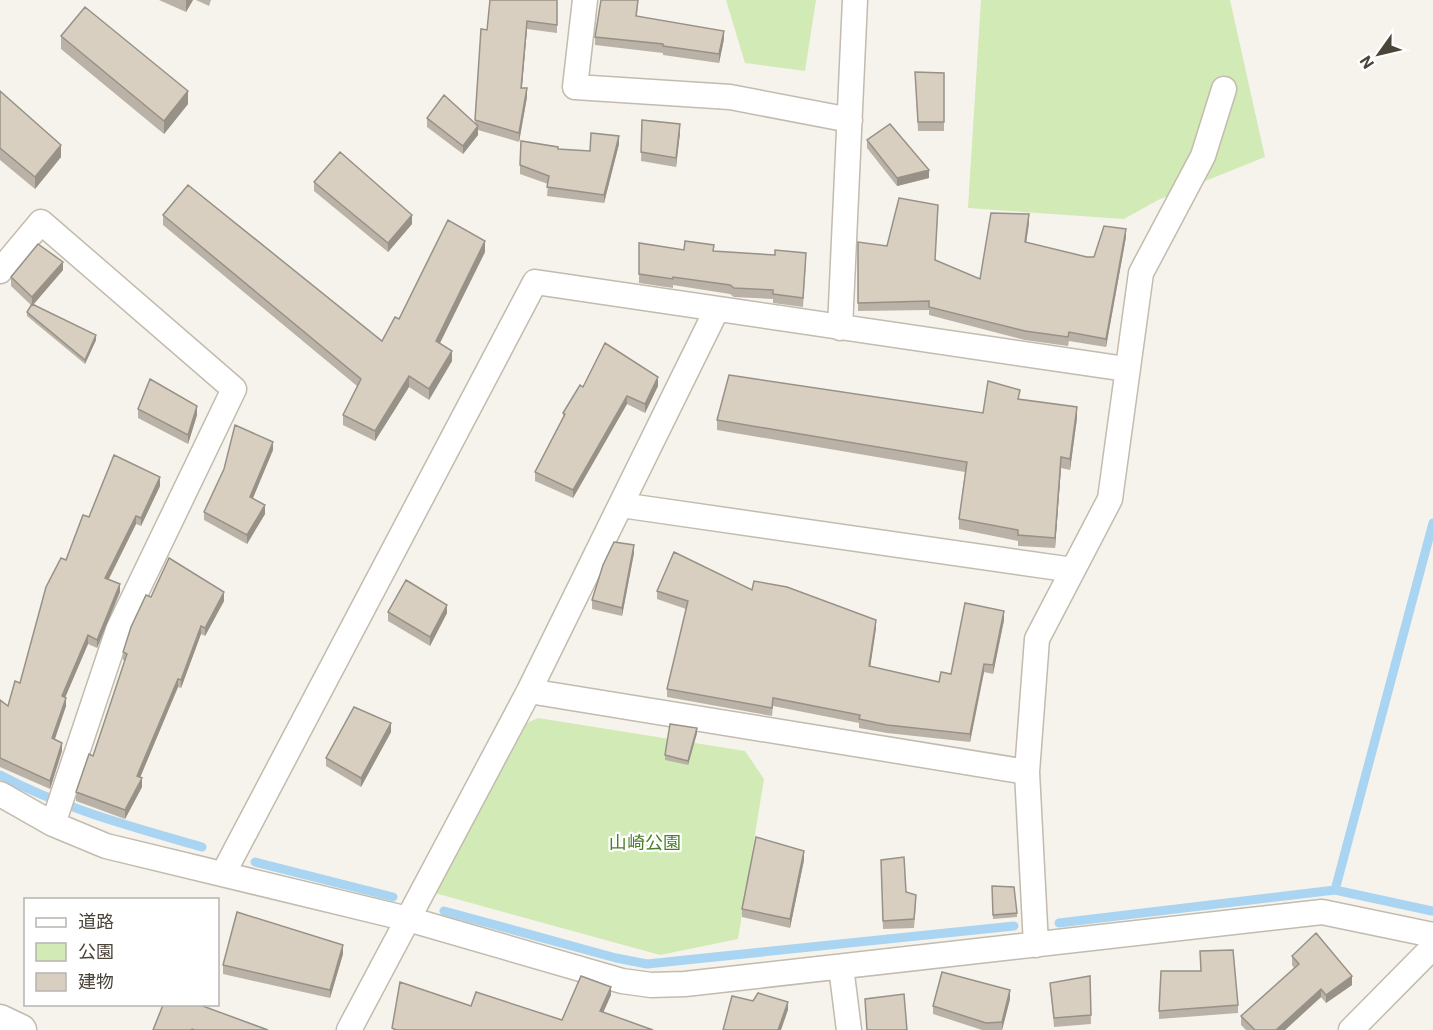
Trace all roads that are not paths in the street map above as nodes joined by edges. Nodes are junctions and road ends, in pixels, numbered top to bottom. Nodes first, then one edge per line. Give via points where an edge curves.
1 (585, 0) edge
2 (855, 0) edge
3 (1224, 89) dead end
4 (850, 120) junction
5 (0, 271) edge
6 (717, 309) junction
7 (840, 328) junction
8 (1126, 369) junction
9 (621, 505) junction
10 (1073, 570) junction
11 (529, 691) junction
12 (1027, 772) junction
13 (0, 794) edge
14 (58, 810) junction
15 (223, 874) junction
16 (408, 919) junction
17 (1433, 935) edge
18 (1036, 945) junction
19 (1433, 947) edge
20 (841, 967) junction
21 (0, 1020) edge
22 (21, 1030) edge
23 (349, 1030) edge
24 (849, 1030) edge
25 (1351, 1030) edge

1 - 4 street via 575,87 730,97
2 - 4 street
3 - 8 street via 1203,156 1141,273
4 - 7 street
5 - 14 street via 41,222 234,389 118,630
6 - 7 street
6 - 9 street
6 - 15 street via 535,282
7 - 8 street
8 - 10 street via 1110,499
9 - 10 street
9 - 11 street
10 - 12 street via 1036,639
11 - 12 street
11 - 16 street
12 - 18 street
13 - 14 street
14 - 15 street via 106,846
15 - 16 street
16 - 20 street via 622,981 651,985
16 - 23 street
17 - 18 street via 1322,912
18 - 20 street
19 - 25 street
20 - 24 street
21 - 22 street

